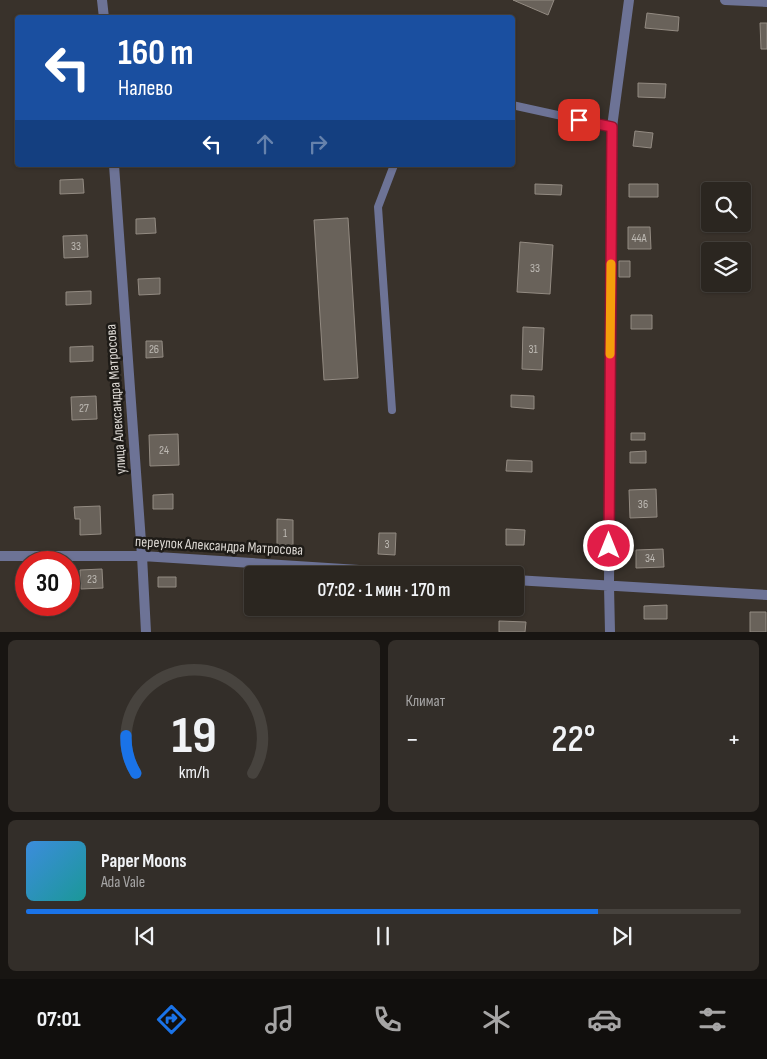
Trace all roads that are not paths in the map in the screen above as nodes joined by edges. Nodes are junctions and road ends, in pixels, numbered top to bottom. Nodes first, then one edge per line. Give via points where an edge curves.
1 (102, 0) edge
2 (629, 0) edge
3 (725, 0) edge
4 (767, 2) edge
5 (104, 15) edge
6 (515, 106) edge
7 (612, 127) junction
8 (114, 167) edge
9 (393, 167) edge
10 (392, 410) dead end
11 (0, 556) edge
12 (142, 556) junction
13 (297, 566) edge
14 (524, 581) edge
15 (609, 586) junction
16 (767, 595) edge
17 (146, 632) edge
18 (610, 632) edge

1 - 5 street
2 - 7 street
3 - 4 street
6 - 7 lane
7 - 15 street
8 - 12 street, улица Александра Матросова
9 - 10 lane via 378,207
11 - 12 street, переулок Александра Матросова
12 - 13 street, переулок Александра Матросова
12 - 17 street, улица Александра Матросова
14 - 15 street
15 - 16 street
15 - 18 street

